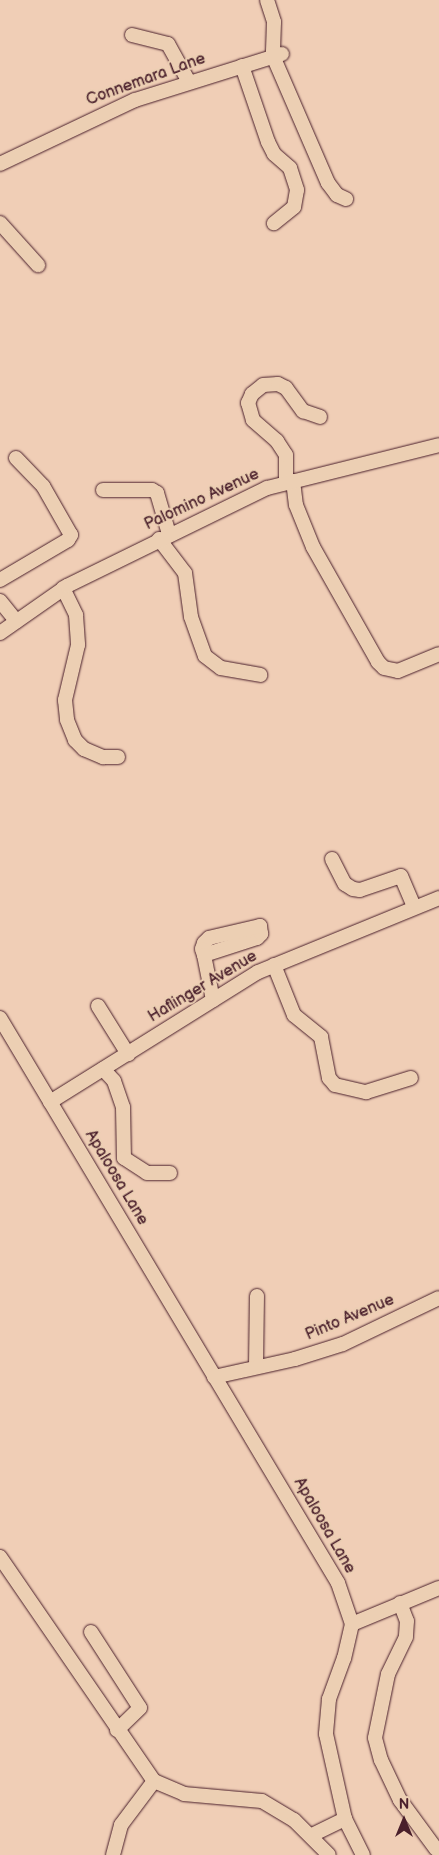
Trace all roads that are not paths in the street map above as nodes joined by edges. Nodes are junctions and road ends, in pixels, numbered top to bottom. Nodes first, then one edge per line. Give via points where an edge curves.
1 (267, 0) edge
2 (132, 35) dead end
3 (277, 55) junction
4 (242, 66) junction
5 (189, 82) junction
6 (0, 164) edge
7 (346, 199) dead end
8 (0, 223) edge
9 (274, 223) dead end
10 (38, 265) dead end
11 (320, 417) dead end
12 (439, 446) edge
13 (16, 458) dead end
14 (289, 482) junction
15 (103, 490) dead end
16 (164, 536) junction
17 (0, 580) edge
18 (63, 588) junction
19 (0, 601) edge
20 (16, 622) junction
21 (0, 633) edge
22 (439, 654) edge
23 (260, 675) dead end
24 (118, 757) dead end
25 (332, 859) dead end
26 (439, 898) edge
27 (414, 907) junction
28 (204, 956) dead end
29 (274, 965) junction
30 (213, 1000) junction
31 (98, 1006) dead end
32 (0, 1018) edge
33 (128, 1054) junction
34 (104, 1069) junction
35 (410, 1078) dead end
36 (50, 1102) junction
37 (170, 1173) dead end
38 (256, 1296) dead end
39 (439, 1298) edge
40 (256, 1366) junction
41 (214, 1376) junction
42 (0, 1557) edge
43 (439, 1588) edge
44 (400, 1604) junction
45 (352, 1624) junction
46 (91, 1632) dead end
47 (118, 1730) junction
48 (154, 1782) junction
49 (345, 1818) junction
50 (312, 1835) junction
51 (436, 1849) dead end
52 (112, 1855) edge
53 (329, 1855) edge
54 (363, 1855) edge

1 - 3 street via 274,22
2 - 5 street via 168,44
3 - 4 street, Connemara Lane
3 - 7 street via 328,183 337,195
4 - 5 street, Connemara Lane
4 - 9 street via 268,142 274,154 290,168 297,190 294,207
5 - 6 street, Connemara Lane via 147,95 83,122
8 - 10 street
11 - 14 street via 303,411 286,388 278,384 263,385 252,394 248,403 253,420 286,455
12 - 14 street, Palomino Avenue
13 - 17 street via 43,486 71,536
14 - 16 street, Palomino Avenue via 267,488
14 - 22 street via 313,547 378,662 384,668 398,671
15 - 16 street via 152,490 157,493
16 - 18 street, Palomino Avenue
16 - 23 street via 185,573 191,617 206,656 221,668
18 - 20 street, Palomino Avenue
18 - 24 street via 76,615 78,645 65,700 67,720 75,740 84,750 103,757
19 - 20 street
20 - 21 street, Palomino Avenue
25 - 27 street via 345,884 353,889 360,890 401,876
26 - 27 street, Haflinger Avenue
27 - 29 street, Haflinger Avenue
28 - 30 street
29 - 30 street, Haflinger Avenue
29 - 35 street via 294,1015 321,1036 329,1078 335,1085 366,1092
30 - 33 street, Haflinger Avenue
31 - 33 street
32 - 36 street, Apaloosa Lane
33 - 34 street, Haflinger Avenue
34 - 36 street, Haflinger Avenue
34 - 37 street via 114,1081 123,1107 124,1158 147,1173
36 - 41 street, Apaloosa Lane
38 - 40 street
39 - 40 street, Pinto Avenue via 343,1344
40 - 41 street, Pinto Avenue
41 - 45 street, Apaloosa Lane via 327,1560 350,1610
42 - 47 street
43 - 44 street
44 - 45 street
44 - 51 street via 407,1620 406,1637 388,1674 375,1738 381,1760 400,1800
45 - 49 street via 326,1712 327,1747
46 - 47 street via 140,1708
47 - 48 street
48 - 50 street via 184,1794 262,1801
48 - 52 street via 121,1825
49 - 50 street
49 - 54 street
50 - 53 street

